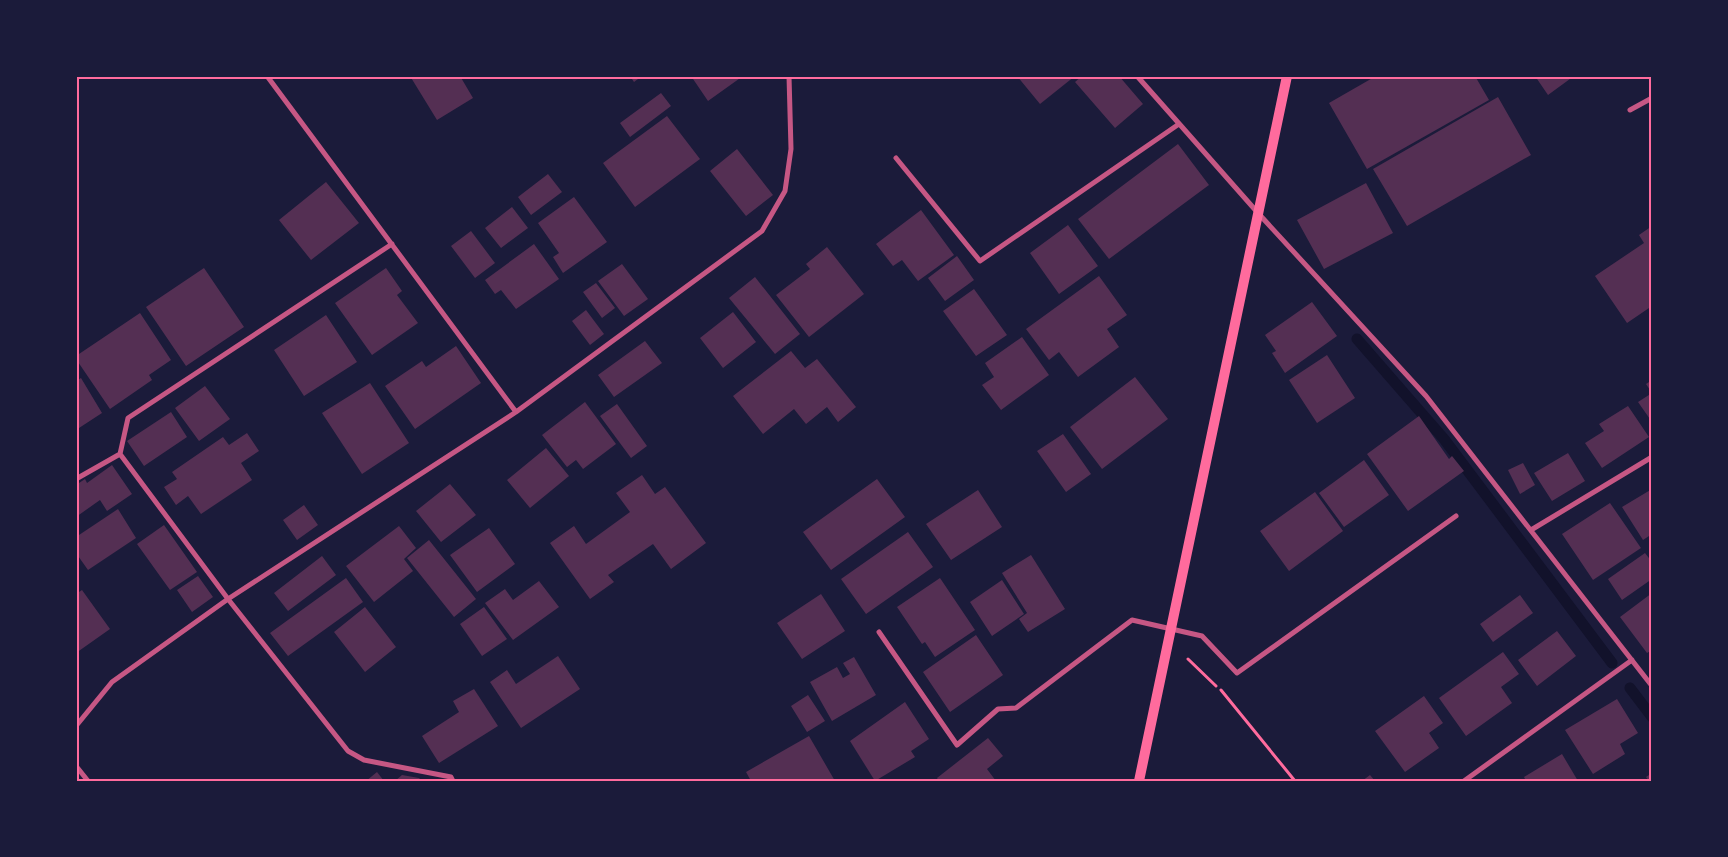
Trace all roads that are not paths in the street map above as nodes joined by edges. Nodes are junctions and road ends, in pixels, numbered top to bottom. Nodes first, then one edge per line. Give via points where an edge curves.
1 (267, 76) edge
2 (789, 76) edge
3 (1137, 76) edge
4 (1286, 76) edge
5 (1652, 98) edge
6 (1630, 110) dead end
7 (1179, 124) junction
8 (896, 158) dead end
9 (1258, 213) junction
10 (392, 244) junction
11 (516, 412) junction
12 (120, 454) junction
13 (1652, 457) edge
14 (76, 479) edge
15 (1456, 516) dead end
16 (1531, 530) junction
17 (228, 599) junction
18 (1171, 627) junction
19 (879, 632) dead end
20 (1632, 660) junction
21 (1652, 686) edge
22 (76, 726) edge
23 (76, 766) edge
24 (88, 781) edge
25 (452, 781) edge
26 (1138, 781) edge
27 (1464, 781) edge

1 - 10 street
2 - 11 street via 791,149 785,191 762,231
3 - 7 street
4 - 9 main road
5 - 6 street
7 - 8 street via 980,261
7 - 9 street
9 - 16 street via 1426,396
9 - 18 main road
10 - 11 street
10 - 12 street via 128,418
11 - 17 street
12 - 14 street
12 - 17 street
13 - 16 street
15 - 18 street via 1236,673 1202,636
16 - 20 street
17 - 22 street via 112,682
17 - 25 street via 348,752 364,760 451,778
18 - 19 street via 1132,620 1016,708 998,709 956,745
18 - 26 main road
20 - 21 street
20 - 27 street
23 - 24 street

